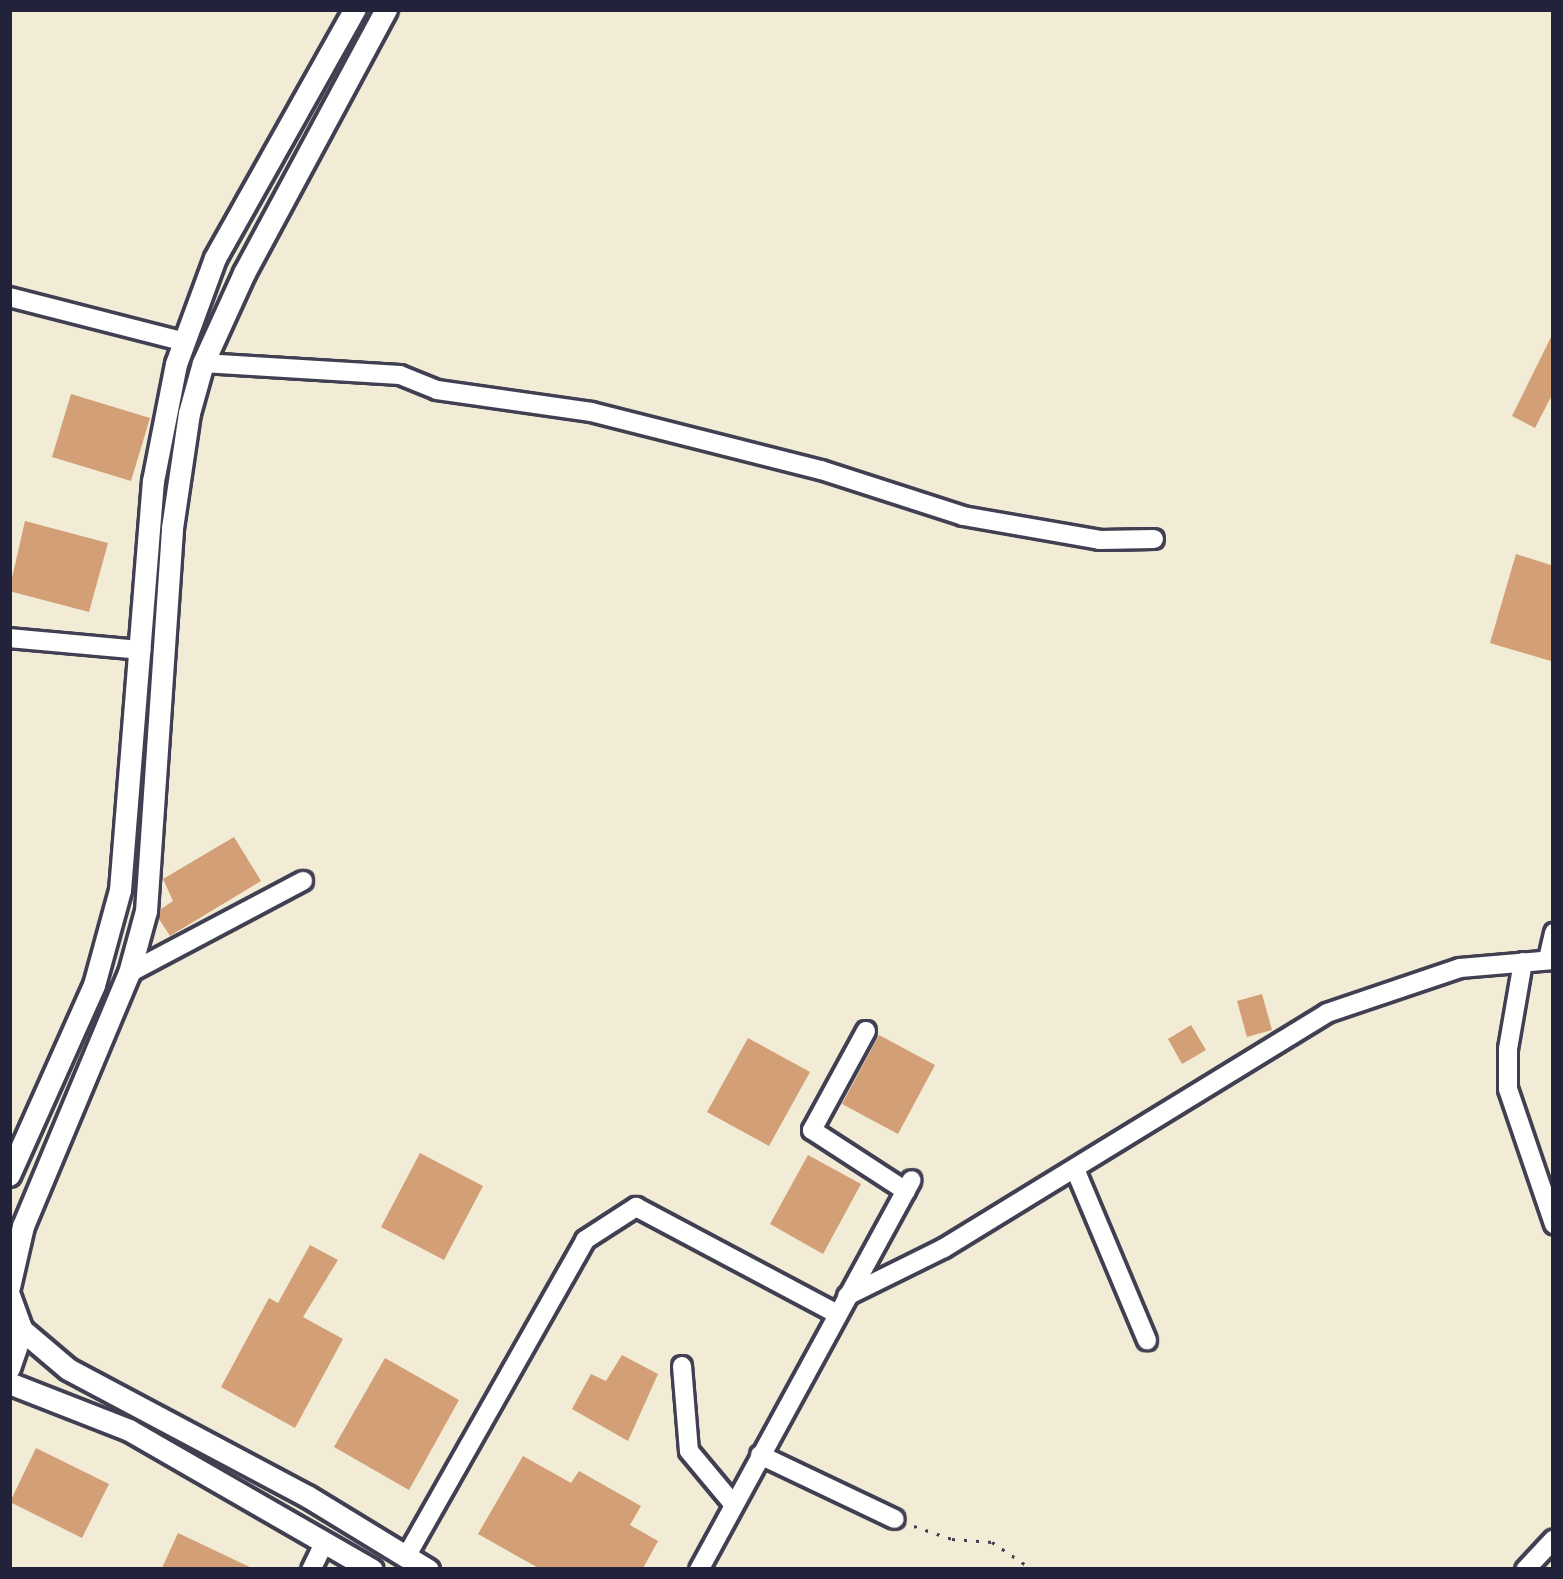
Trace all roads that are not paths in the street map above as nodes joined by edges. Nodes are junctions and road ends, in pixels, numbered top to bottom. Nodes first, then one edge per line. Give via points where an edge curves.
1 (355, 9) edge
2 (386, 9) edge
3 (215, 258) junction
4 (244, 273) junction
5 (9, 297) edge
6 (185, 342) junction
7 (203, 362) junction
8 (1154, 539) dead end
9 (9, 638) edge
10 (141, 650) junction
11 (303, 881) dead end
12 (1554, 933) edge
13 (1551, 960) edge
14 (1522, 962) junction
15 (129, 973) junction
16 (866, 1031) dead end
17 (1075, 1168) junction
18 (10, 1172) edge
19 (39, 1185) junction
20 (1554, 1224) edge
21 (9, 1291) edge
22 (847, 1296) junction
23 (837, 1315) junction
24 (22, 1330) junction
25 (1147, 1340) dead end
26 (682, 1366) dead end
27 (9, 1368) edge
28 (9, 1383) edge
29 (760, 1455) junction
30 (734, 1505) junction
31 (896, 1519) road end
32 (1554, 1539) edge
33 (324, 1543) junction
34 (406, 1558) junction
35 (311, 1570) edge
36 (371, 1570) edge
37 (428, 1570) edge
38 (699, 1570) edge
39 (1525, 1570) edge

1 - 3 main road
2 - 4 main road
3 - 4 street
3 - 6 main road
4 - 7 main road
5 - 6 street
6 - 10 main road via 153,481
7 - 8 street via 400,376 437,390 591,412 964,516 1100,540
7 - 15 main road via 172,528 155,840
9 - 10 street
10 - 18 main road via 120,890 94,985
11 - 15 street
12 - 13 street
13 - 14 street
14 - 17 street via 1460,968 1327,1013
14 - 20 street via 1508,1089
15 - 19 main road
16 - 22 street via 812,1130 909,1185
17 - 22 street
17 - 25 street
18 - 19 street
19 - 21 main road
21 - 24 main road
22 - 23 street
23 - 29 street
23 - 34 street via 637,1207 585,1240
24 - 27 main road
24 - 34 main road via 68,1369
26 - 30 street via 689,1450
28 - 33 main road via 130,1430
29 - 30 street
29 - 31 street
30 - 38 street
32 - 39 street
33 - 35 street
33 - 36 main road
34 - 37 main road

